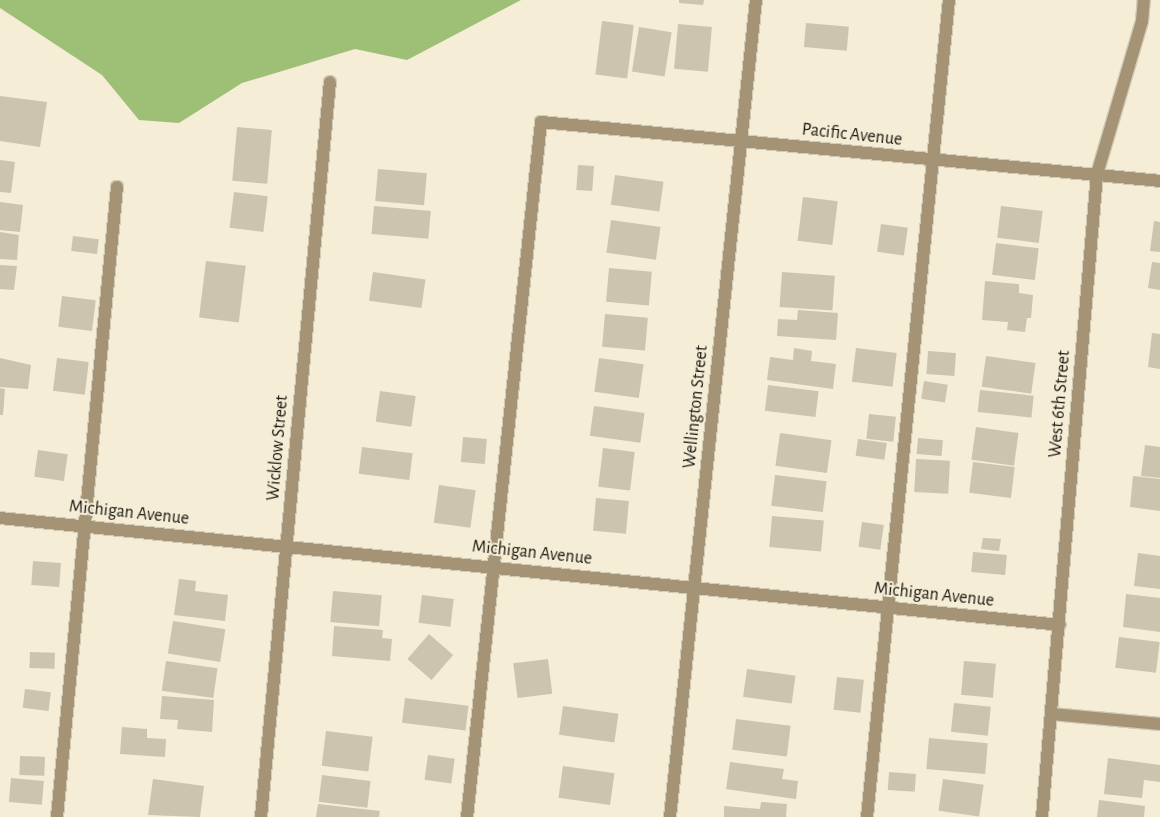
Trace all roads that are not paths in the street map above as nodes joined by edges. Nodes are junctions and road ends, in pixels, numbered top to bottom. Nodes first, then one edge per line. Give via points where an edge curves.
1 (756, 0) edge
2 (949, 0) edge
3 (1144, 0) edge
4 (330, 82) dead end
5 (742, 141) junction
6 (933, 161) junction
7 (1097, 174) junction
8 (1160, 181) edge
9 (117, 186) dead end
10 (0, 518) edge
11 (84, 526) junction
12 (286, 547) junction
13 (492, 566) junction
14 (694, 590) junction
15 (890, 608) junction
16 (1060, 625) junction
17 (1052, 714) junction
18 (1160, 724) edge
19 (57, 817) edge
20 (261, 817) edge
21 (467, 817) edge
22 (670, 817) edge
23 (867, 817) edge
24 (1042, 817) edge

1 - 5 street, Wellington Street
2 - 6 street
3 - 7 street, West 6th Street via 1142,21
4 - 12 street, Wicklow Street
5 - 6 street, Pacific Avenue
5 - 13 street, Pacific Avenue via 541,122
5 - 14 street, Wellington Street
6 - 7 street, Pacific Avenue
6 - 15 street
7 - 8 street, Pacific Avenue
7 - 16 street, West 6th Street
9 - 11 street
10 - 11 street, Michigan Avenue
11 - 12 street, Michigan Avenue
11 - 19 street
12 - 13 street, Michigan Avenue
12 - 20 street, Wicklow Street
13 - 14 street, Michigan Avenue
13 - 21 street
14 - 15 street, Michigan Avenue
14 - 22 street, Wellington Street
15 - 16 street, Michigan Avenue
15 - 23 street
16 - 17 street, West 6th Street
17 - 18 street
17 - 24 street, West 6th Street

